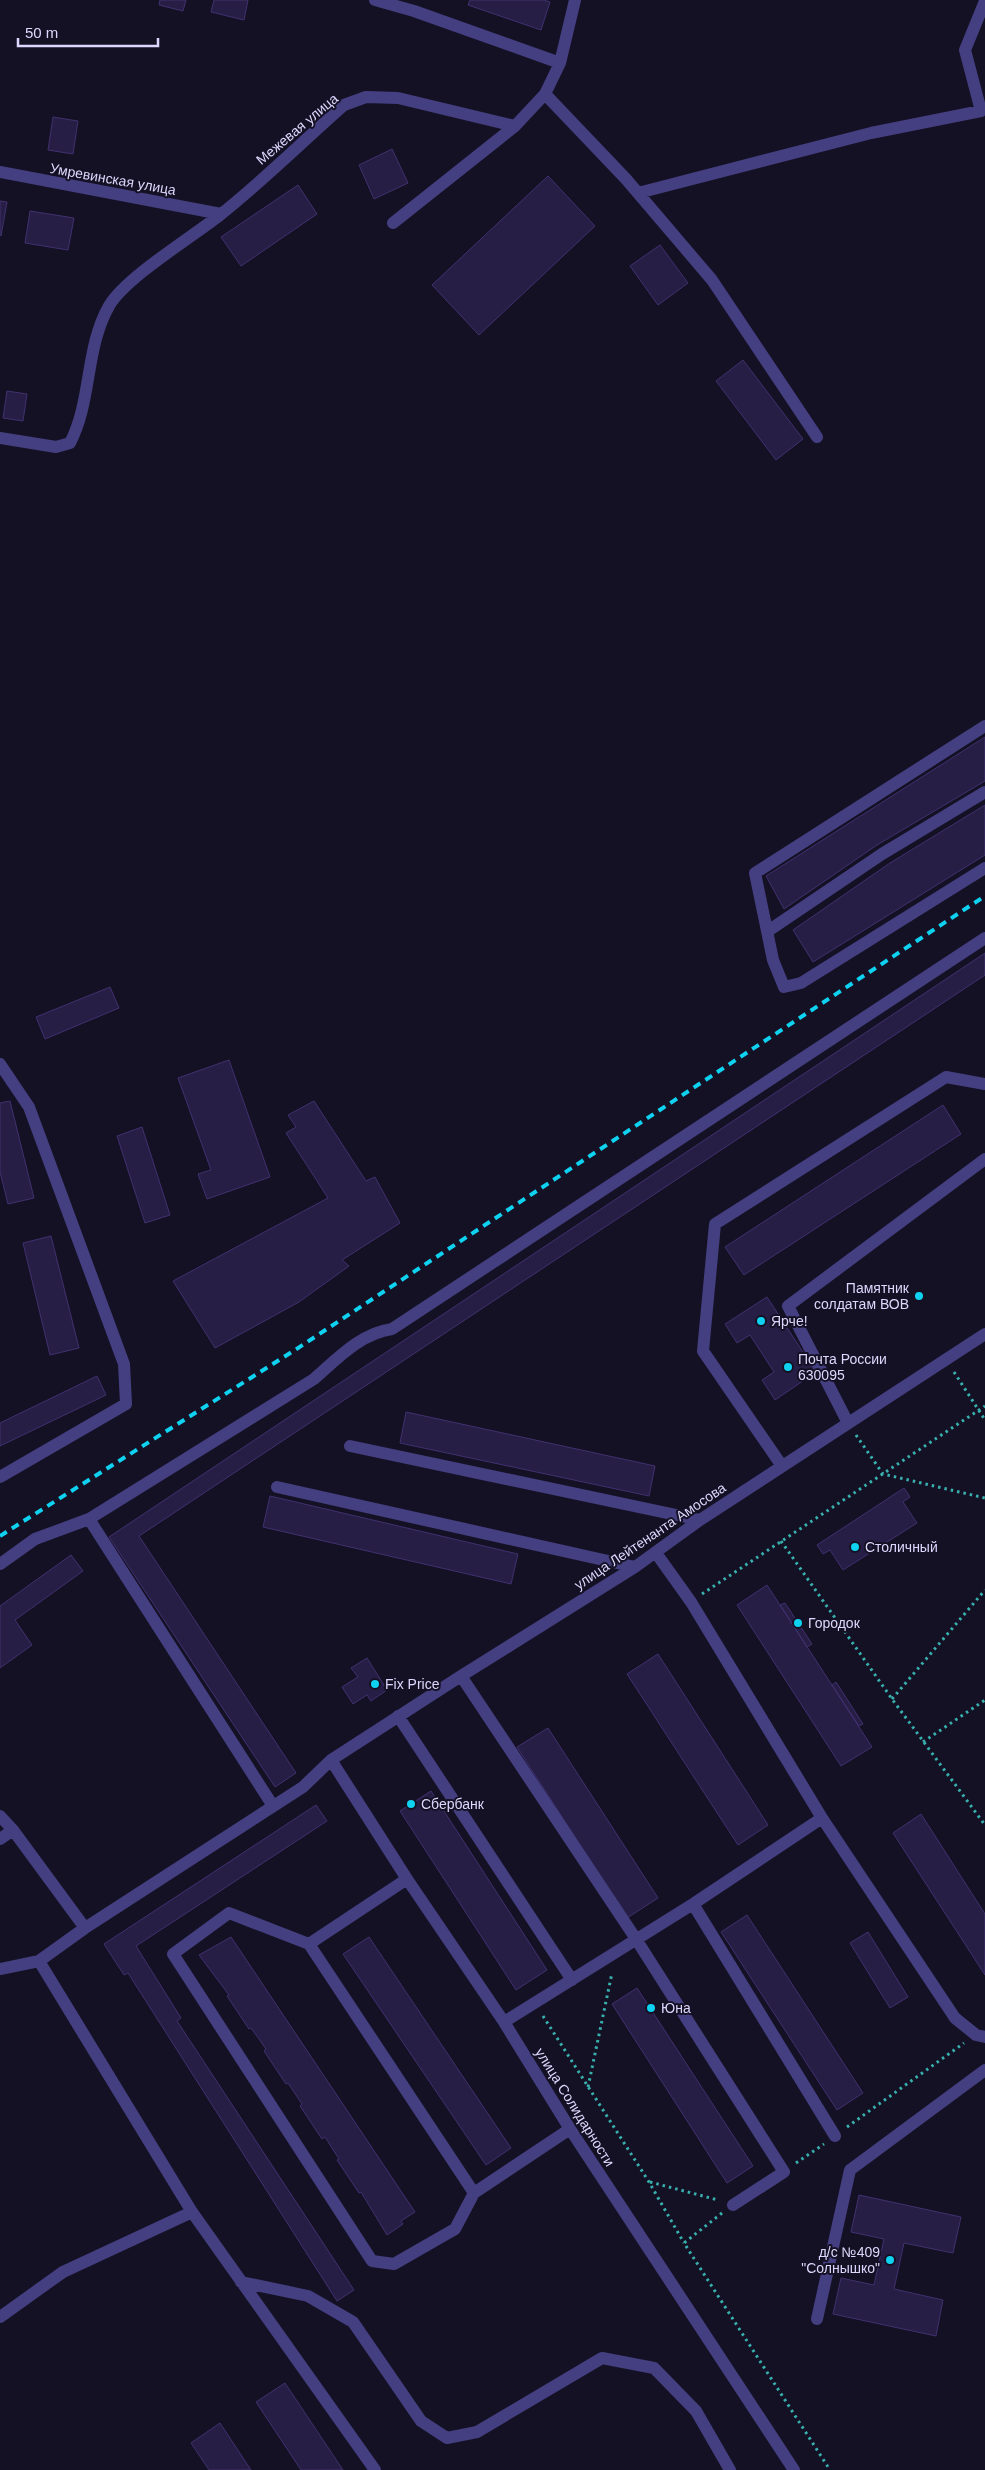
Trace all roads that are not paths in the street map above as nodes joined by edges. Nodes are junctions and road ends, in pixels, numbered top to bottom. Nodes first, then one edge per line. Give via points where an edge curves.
1 (375, 0) edge
2 (575, 0) edge
3 (985, 1) edge
4 (415, 6) edge
5 (560, 63) junction
6 (544, 94) junction
7 (515, 126) junction
8 (0, 172) edge
9 (638, 193) junction
10 (222, 214) junction
11 (393, 223) dead end
12 (817, 437) dead end
13 (0, 438) edge
14 (985, 726) edge
15 (985, 792) edge
16 (985, 868) edge
17 (768, 931) junction
18 (985, 938) edge
19 (0, 1064) edge
20 (985, 1084) edge
21 (985, 1159) edge
22 (985, 1334) edge
23 (848, 1423) junction
24 (350, 1446) dead end
25 (782, 1466) junction
26 (0, 1477) edge
27 (277, 1487) dead end
28 (89, 1519) junction
29 (700, 1520) junction
30 (656, 1553) junction
31 (0, 1564) edge
32 (635, 1567) junction
33 (461, 1676) junction
34 (398, 1716) junction
35 (331, 1760) junction
36 (273, 1806) junction
37 (0, 1816) edge
38 (822, 1818) junction
39 (13, 1830) junction
40 (0, 1839) edge
41 (407, 1879) junction
42 (694, 1904) junction
43 (85, 1928) junction
44 (636, 1939) junction
45 (309, 1944) junction
46 (39, 1961) junction
47 (0, 1969) edge
48 (572, 1980) junction
49 (504, 2022) junction
50 (981, 2036) edge
51 (985, 2070) edge
52 (570, 2129) junction
53 (835, 2136) road end
54 (474, 2193) junction
55 (733, 2204) road end
56 (192, 2212) junction
57 (241, 2282) junction
58 (0, 2317) edge
59 (817, 2320) dead end
60 (374, 2470) edge
61 (730, 2470) edge
62 (794, 2470) edge

1 - 4 street
2 - 5 street
3 - 9 street via 965,50 981,111 871,133
4 - 5 street
5 - 6 street
6 - 7 street
6 - 9 street
7 - 10 street, Межевая улица via 398,98 366,97 344,105
7 - 11 street
8 - 10 street, Умревинская улица
9 - 12 street via 712,280
10 - 13 street, Межевая улица via 130,282 109,305 97,336 78,427 70,444 56,447
14 - 17 street via 755,872
15 - 17 street via 882,854
16 - 17 street via 802,983 784,987 773,960
18 - 28 street via 392,1329 375,1331 314,1379
19 - 26 street via 29,1107 124,1364 126,1404
20 - 25 street via 946,1076 715,1224 702,1351
21 - 23 street via 788,1306
22 - 23 street, улица Лейтенанта Амосова
23 - 25 street, улица Лейтенанта Амосова
24 - 29 street
25 - 29 street, улица Лейтенанта Амосова
27 - 32 street
28 - 31 street via 35,1539
28 - 36 street
29 - 30 street, улица Лейтенанта Амосова
30 - 32 street, улица Лейтенанта Амосова
30 - 38 street via 692,1602
32 - 33 street, улица Лейтенанта Амосова
33 - 34 street, улица Лейтенанта Амосова
33 - 44 street
34 - 35 street, улица Лейтенанта Амосова
34 - 48 street
35 - 36 street, улица Лейтенанта Амосова via 303,1787
35 - 41 street, улица Солидарности
36 - 43 street, улица Лейтенанта Амосова
37 - 39 street
38 - 42 street
38 - 50 street via 955,2018
39 - 40 street
39 - 43 street
41 - 45 street
41 - 49 street, улица Солидарности
42 - 44 street
42 - 53 street
43 - 46 street, улица Лейтенанта Амосова
44 - 48 street
44 - 55 street via 784,2172
45 - 54 street
45 - 54 street via 229,1913 173,1954 372,2261 394,2264 455,2229
46 - 47 street
46 - 56 street
48 - 49 street
49 - 52 street, улица Солидарности
51 - 59 street via 850,2170
52 - 54 street
52 - 62 street, улица Солидарности
56 - 57 street
56 - 58 street via 63,2272
57 - 60 street
57 - 61 street via 308,2296 353,2322 421,2420 447,2438 477,2432 602,2358 654,2368 696,2411

